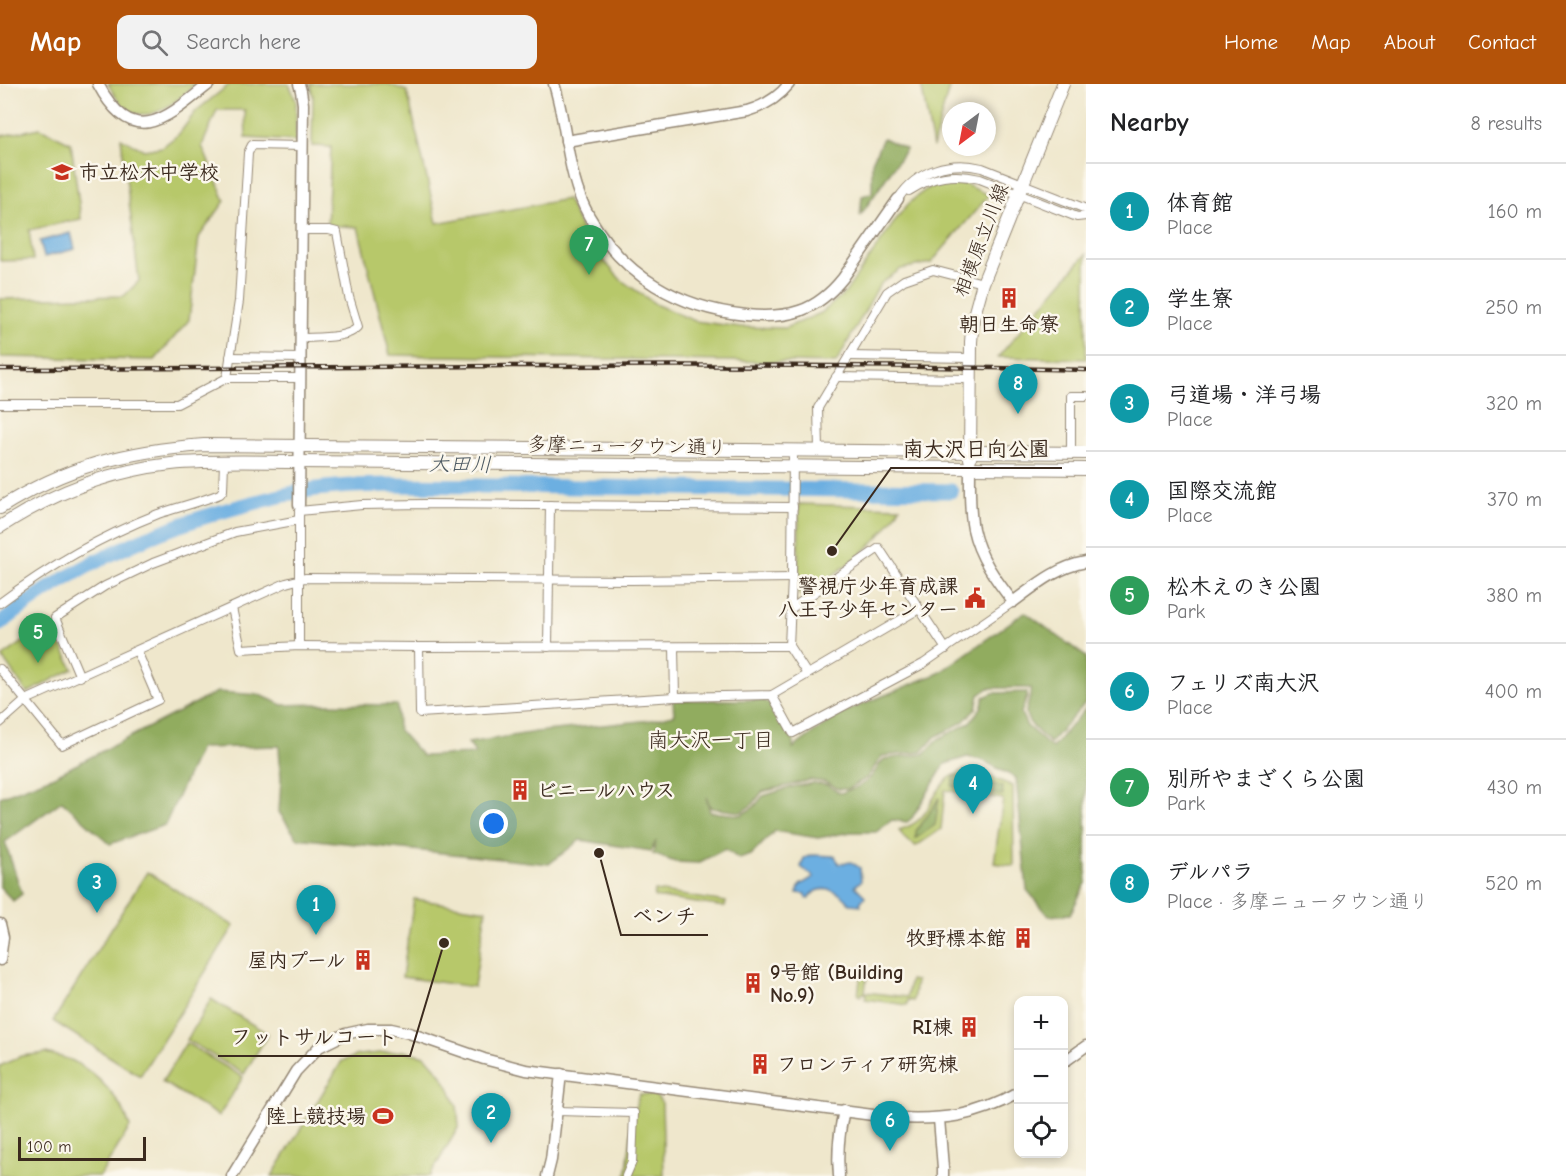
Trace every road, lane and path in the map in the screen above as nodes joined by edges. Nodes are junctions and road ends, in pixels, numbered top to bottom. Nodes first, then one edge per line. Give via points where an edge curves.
1 (98, 84) edge
2 (209, 84) edge
3 (298, 84) edge
4 (554, 84) edge
5 (789, 84) edge
6 (1063, 84) edge
7 (566, 141) junction
8 (303, 146) junction
9 (1021, 189) junction
10 (898, 199) joint
11 (1086, 209) edge
12 (1086, 216) edge
13 (302, 230) junction
14 (982, 283) junction
15 (301, 338) junction
16 (849, 356) junction
17 (230, 357) junction
18 (300, 358) junction
19 (970, 358) junction
20 (836, 376) junction
21 (227, 378) junction
22 (300, 378) junction
23 (970, 379) junction
24 (1086, 396) edge
25 (0, 405) edge
26 (299, 447) junction
27 (819, 450) junction
28 (793, 451) junction
29 (970, 452) junction
30 (1071, 453) junction
31 (1086, 453) edge
32 (300, 462) junction
33 (224, 463) junction
34 (793, 467) junction
35 (970, 468) junction
36 (1086, 469) edge
37 (793, 504) junction
38 (550, 506) junction
39 (0, 508) edge
40 (299, 512) junction
41 (0, 527) edge
42 (1086, 562) edge
43 (792, 578) junction
44 (299, 579) junction
45 (549, 579) junction
46 (1013, 602) junction
47 (0, 603) edge
48 (232, 608) junction
49 (792, 608) junction
50 (919, 609) junction
51 (299, 646) junction
52 (789, 646) junction
53 (419, 647) junction
54 (548, 647) junction
55 (674, 647) junction
56 (946, 650) junction
57 (137, 651) junction
58 (0, 669) edge
59 (807, 674) junction
60 (80, 677) junction
61 (772, 695) junction
62 (675, 697) junction
63 (26, 700) junction
64 (0, 723) edge
65 (0, 924) edge
66 (0, 960) edge
67 (1086, 1046) edge
68 (1068, 1059) edge
69 (561, 1074) junction
70 (1014, 1095) edge
71 (844, 1110) junction
72 (557, 1111) junction
73 (939, 1119) junction
74 (232, 1176) edge
75 (547, 1176) edge
76 (626, 1176) edge
77 (839, 1176) edge
78 (943, 1176) edge

1 - 2 street via 120,114 150,122 174,112
3 - 8 street via 303,104
4 - 7 street
5 - 7 street via 769,102 747,111
6 - 9 main road, 相模原立川線
7 - 10 street via 585,208 616,253 662,290 721,312 778,316 816,304 834,290
8 - 13 street
8 - 17 street via 249,148 239,301
9 - 10 street via 982,168 946,166 911,182
9 - 11 street
9 - 12 street via 1077,217
9 - 14 main road, 相模原立川線
13 - 15 street
13 - 15 street via 337,232 358,327 331,337
14 - 16 street via 933,270 904,280 887,292
14 - 19 main road, 相模原立川線 via 973,319
15 - 18 street
16 - 19 street
16 - 20 street
17 - 18 street
17 - 21 street
18 - 22 street
19 - 23 main road, 相模原立川線
20 - 23 street
20 - 27 street via 818,408
21 - 22 street
21 - 25 street via 177,404
22 - 26 street
23 - 29 main road, 相模原立川線
24 - 30 street via 1071,396
26 - 28 main road, 多摩ニュータウン通り
26 - 32 street
26 - 39 main road, 多摩ニュータウン通り via 204,445 124,455 63,475
27 - 28 main road, 多摩ニュータウン通り
27 - 29 main road, 多摩ニュータウン通り
28 - 34 street
29 - 30 main road, 多摩ニュータウン通り
29 - 35 main road, 相模原立川線
30 - 31 main road, 多摩ニュータウン通り
32 - 33 main road, 多摩ニュータウン通り
32 - 34 main road, 多摩ニュータウン通り
32 - 40 street
33 - 41 main road, 多摩ニュータウン通り via 171,464 102,478 49,498
33 - 47 street via 220,494 110,536 59,563
34 - 35 main road, 多摩ニュータウン通り
34 - 37 street
35 - 36 main road, 多摩ニュータウン通り
35 - 46 street via 971,514 978,545 994,577
37 - 38 street
37 - 43 street
38 - 40 street via 362,505
38 - 45 street
40 - 44 street
40 - 60 street via 153,562 55,618
42 - 46 street via 1048,576
43 - 45 street
43 - 49 street
44 - 45 street
44 - 48 street
44 - 51 street
45 - 54 street
46 - 56 street
48 - 51 street via 241,649
48 - 57 street
49 - 50 street via 879,548
49 - 52 street
50 - 56 street
50 - 59 street
51 - 53 street
52 - 55 street
52 - 59 street
53 - 54 street
53 - 62 street via 420,713
54 - 55 street
55 - 62 street
56 - 61 street via 793,732
57 - 60 street
57 - 63 street via 158,700 62,745
58 - 63 street
59 - 61 street
60 - 63 street
61 - 62 street
63 - 64 street
65 - 66 street
67 - 68 street
69 - 71 street
69 - 72 street
69 - 74 street via 506,1065 391,1029 345,1034 319,1047 296,1071
70 - 73 street via 990,1107
71 - 73 street via 896,1118
71 - 77 street
72 - 75 street
72 - 76 street via 634,1113 632,1162
73 - 78 street

